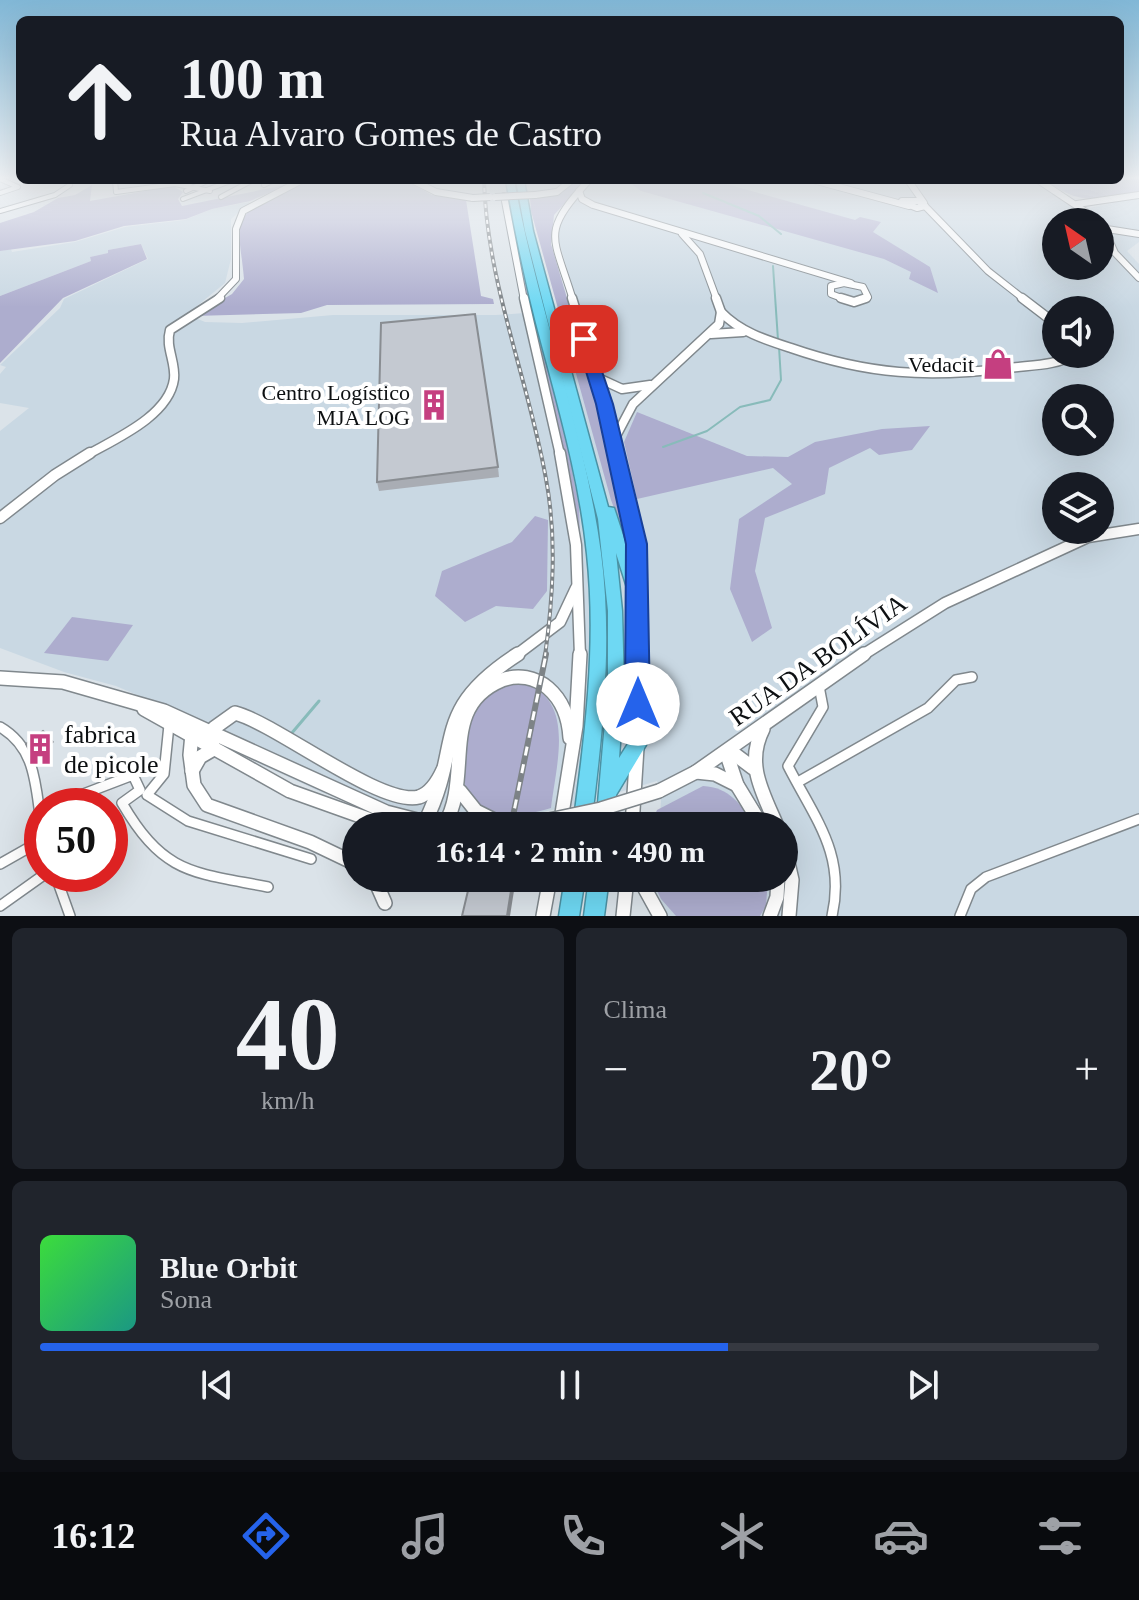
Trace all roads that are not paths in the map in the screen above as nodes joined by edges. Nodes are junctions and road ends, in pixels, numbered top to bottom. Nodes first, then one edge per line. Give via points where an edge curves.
1 (237, 222) edge
2 (506, 222) edge
3 (519, 222) edge
4 (527, 222) edge
5 (529, 222) edge
6 (556, 222) edge
7 (650, 222) edge
8 (940, 222) edge
9 (674, 229) junction
10 (1114, 230) edge
11 (529, 231) junction
12 (1139, 234) edge
13 (728, 246) junction
14 (1114, 250) edge
15 (700, 254) junction
16 (811, 272) junction
17 (1139, 278) edge
18 (851, 283) junction
19 (829, 291) junction
20 (721, 312) junction
21 (1042, 313) edge
22 (747, 332) junction
23 (711, 334) junction
24 (1042, 363) edge
25 (595, 377) junction
26 (663, 377) junction
27 (614, 441) junction
28 (598, 484) junction
29 (0, 518) edge
30 (1139, 529) edge
31 (577, 564) junction
32 (636, 596) junction
33 (972, 677) dead end
34 (0, 678) edge
35 (819, 686) junction
36 (131, 701) junction
37 (771, 721) junction
38 (169, 725) junction
39 (0, 727) edge
40 (192, 732) junction
41 (212, 734) junction
42 (637, 745) junction
43 (212, 750) junction
44 (727, 751) junction
45 (571, 754) junction
46 (753, 768) junction
47 (443, 770) junction
48 (192, 771) junction
49 (696, 772) junction
50 (798, 782) junction
51 (737, 785) junction
52 (35, 788) edge
53 (97, 788) edge
54 (460, 791) junction
55 (608, 792) junction
56 (128, 799) edge
57 (349, 812) edge
58 (386, 812) edge
59 (431, 812) edge
60 (455, 812) edge
61 (478, 812) edge
62 (562, 812) edge
63 (583, 812) edge
64 (587, 812) edge
65 (606, 812) edge
66 (633, 812) edge
67 (753, 812) edge
68 (771, 812) edge
69 (128, 813) edge
70 (1139, 819) edge
71 (24, 850) edge
72 (342, 857) edge
73 (311, 859) dead end
74 (0, 864) edge
75 (268, 887) dead end
76 (24, 889) edge
77 (61, 892) edge
78 (380, 892) edge
79 (547, 892) edge
80 (573, 892) edge
81 (597, 892) edge
82 (626, 892) edge
83 (647, 892) edge
84 (777, 892) edge
85 (791, 892) edge
86 (385, 903) dead end
87 (0, 906) edge
88 (70, 916) edge
89 (543, 916) edge
90 (569, 916) edge
91 (594, 916) edge
92 (623, 916) edge
93 (660, 916) edge
94 (770, 916) edge
95 (789, 916) edge
96 (832, 916) edge
97 (960, 916) edge

1 - 29 main road via 234,284 170,330 167,341 175,374 162,401
2 - 31 main road via 567,485
3 - 63 highway via 573,441 594,556 596,688
4 - 11 highway
5 - 11 highway
6 - 25 main road via 555,245
7 - 9 main road
8 - 21 main road via 988,271
9 - 13 main road
9 - 15 main road
10 - 12 main road
11 - 28 highway
13 - 15 main road via 709,247
13 - 16 main road
14 - 17 main road
15 - 20 main road
16 - 18 main road
16 - 19 main road
18 - 19 main road via 834,284
18 - 19 main road via 863,287 868,297 847,302
20 - 22 main road
20 - 23 main road
22 - 23 main road
22 - 24 main road via 855,370 911,378
23 - 26 main road
25 - 26 main road via 628,390
25 - 27 main road
26 - 27 main road via 626,412
27 - 32 main road via 636,544
28 - 32 highway
28 - 55 highway via 616,647
30 - 35 main road, RUA DA BOLÍVIA via 1088,537 945,603
31 - 45 main road via 580,665
31 - 47 main road via 575,593 564,616 467,695 451,728
32 - 42 main road
33 - 50 street via 956,680 928,708
34 - 36 main road, RUA DA BOLÍVIA via 63,682
35 - 37 main road, RUA DA BOLÍVIA
35 - 50 street via 826,707 788,763
36 - 38 main road, RUA DA BOLÍVIA
36 - 40 main road, RUA DA BOLÍVIA via 164,711
37 - 44 main road, RUA DA BOLÍVIA
37 - 46 main road via 756,740
38 - 40 main road, RUA DA BOLÍVIA
38 - 73 street via 164,774 147,795 188,821
39 - 52 street via 26,746
40 - 41 main road, RUA DA BOLÍVIA
40 - 43 main road, RUA DA BOLÍVIA
40 - 48 main road
41 - 43 main road
41 - 47 main road via 228,717 249,715 328,764 410,798 434,788
41 - 58 main road, RUA DA BOLÍVIA
42 - 55 highway
42 - 66 main road
43 - 48 main road
43 - 57 main road, RUA DA BOLÍVIA via 290,791
44 - 46 main road
44 - 49 main road, RUA DA BOLÍVIA
44 - 51 main road
45 - 54 main road via 567,716 551,690 524,676 499,681 479,694 464,718 456,755
45 - 62 main road
46 - 68 main road
47 - 59 main road
48 - 72 main road via 198,796 216,811
49 - 51 main road
49 - 64 main road, RUA DA BOLÍVIA, bridge via 659,791
50 - 96 street via 819,817 832,854
51 - 67 main road
53 - 56 street via 133,775 140,790
54 - 60 main road
54 - 61 main road
55 - 65 highway
69 - 75 street via 162,859 188,872
70 - 97 street via 986,877 971,889
71 - 74 street
76 - 87 street
77 - 88 street
78 - 86 main road
79 - 89 main road
80 - 90 highway
81 - 91 highway
82 - 92 main road
83 - 93 main road
84 - 94 main road
85 - 95 main road

